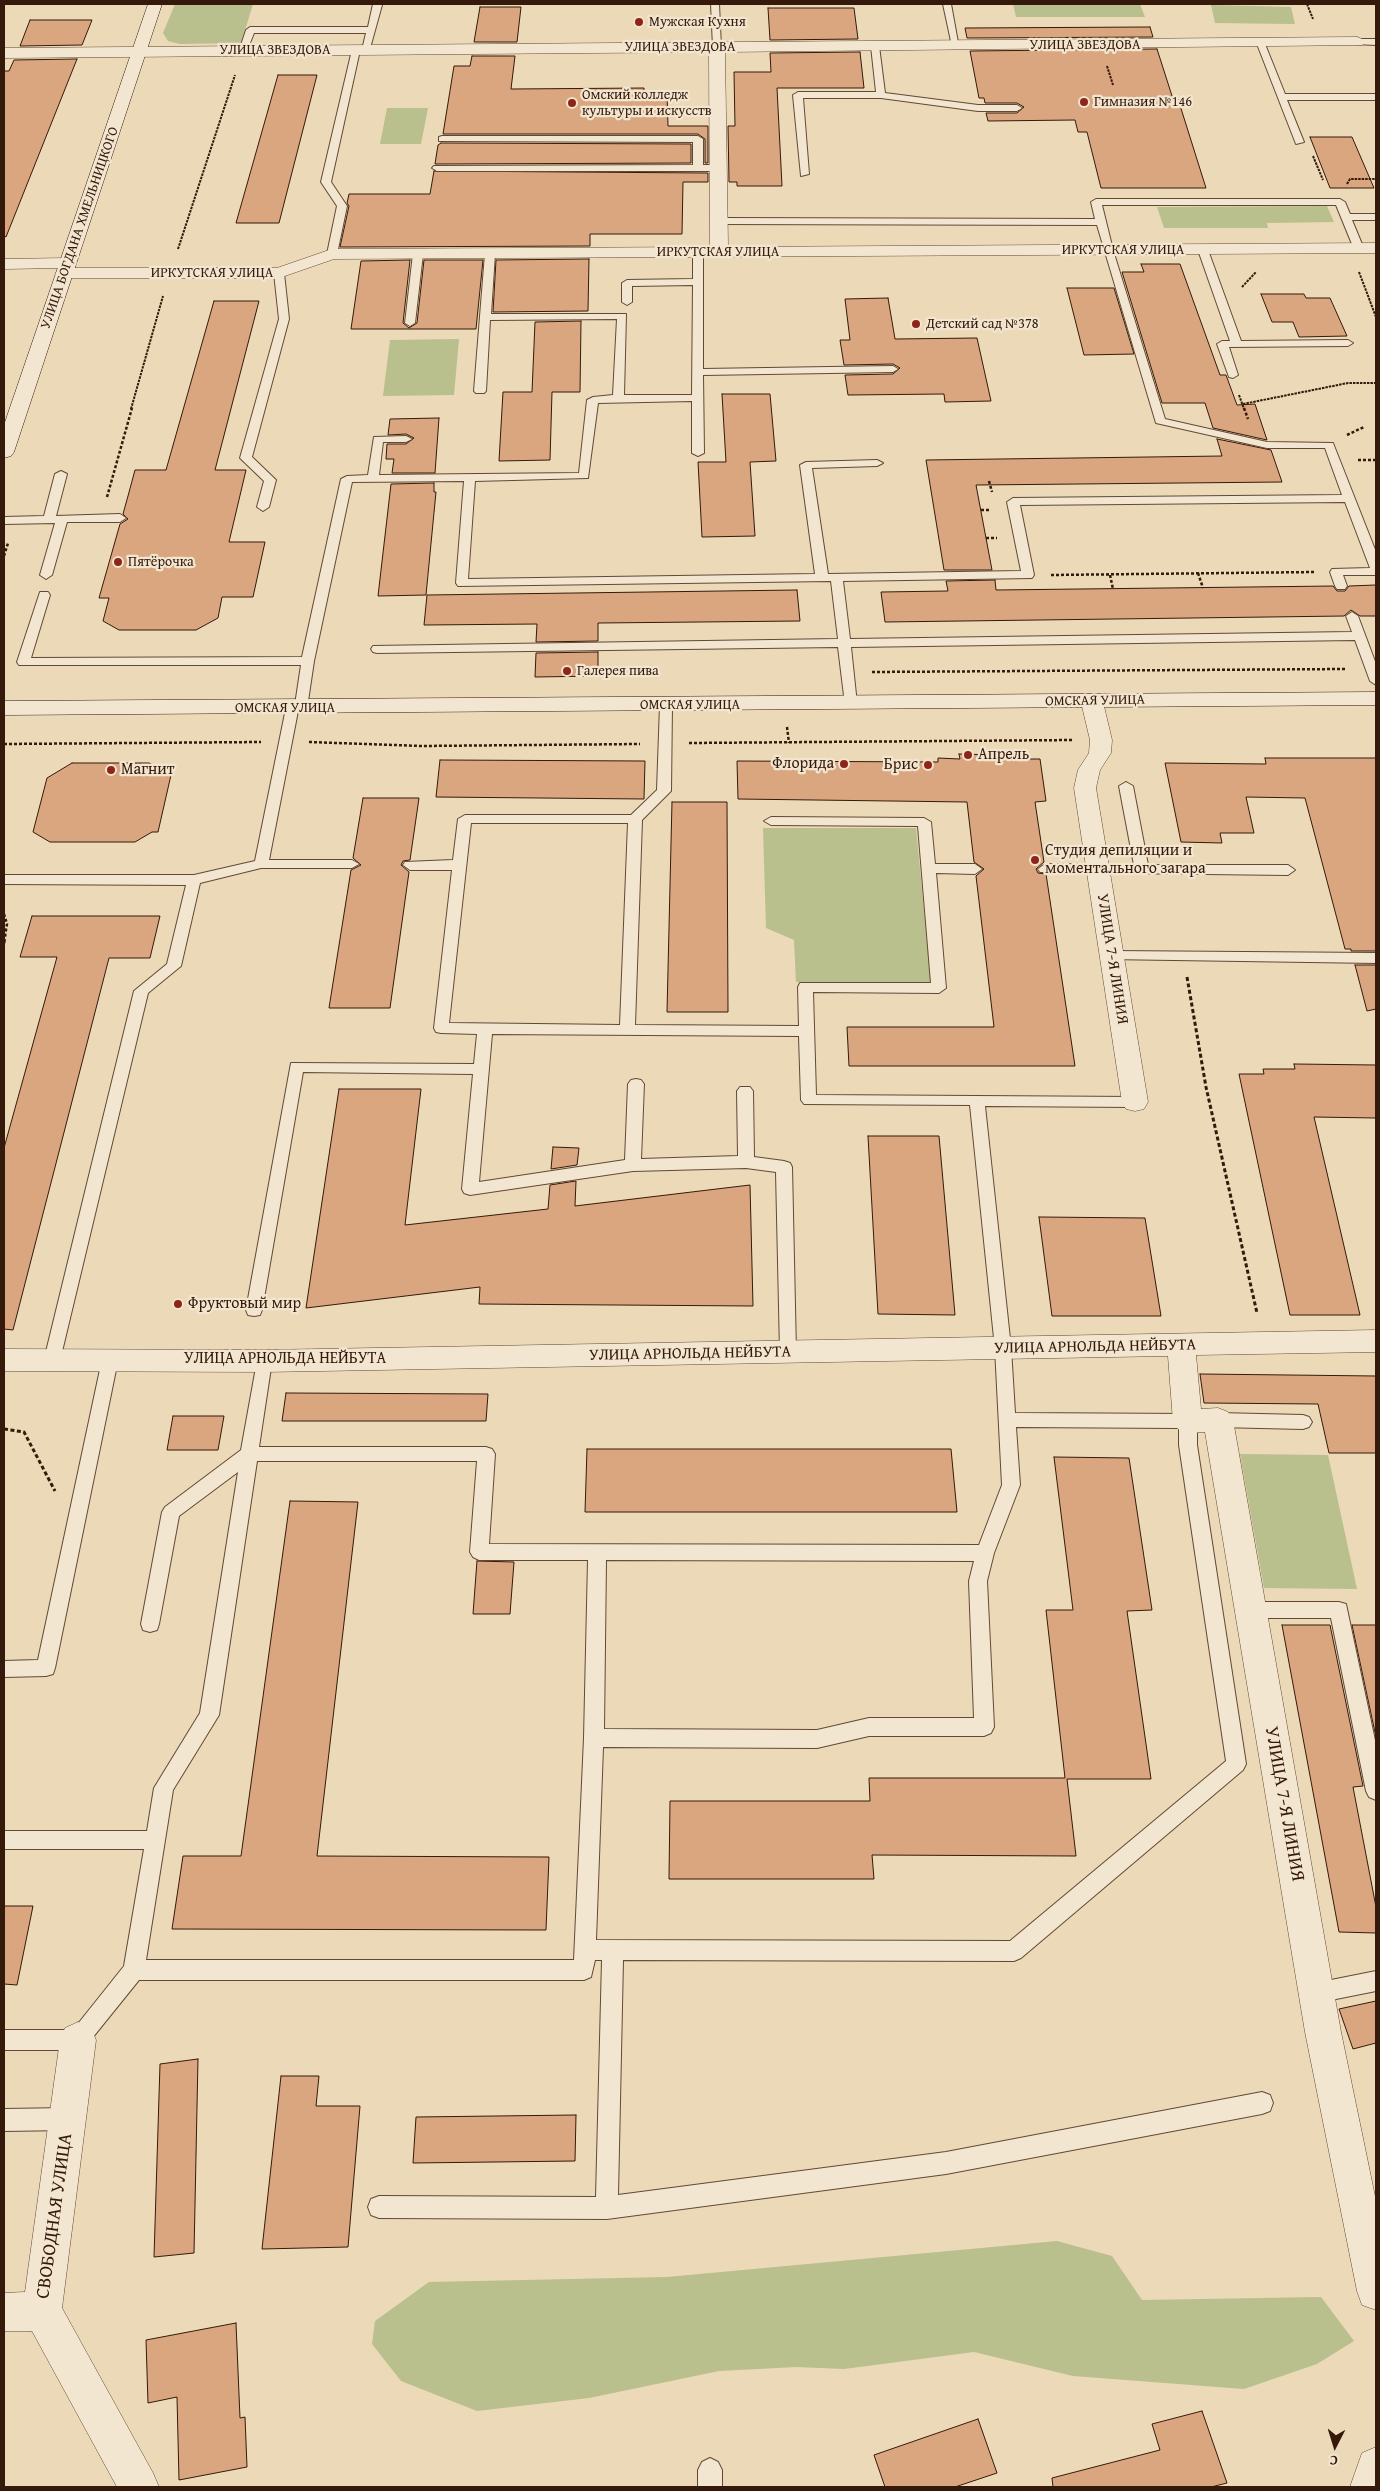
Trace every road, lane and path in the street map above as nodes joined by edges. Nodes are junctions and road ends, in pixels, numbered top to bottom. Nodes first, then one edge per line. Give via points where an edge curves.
1 (155, 4) edge
2 (376, 4) edge
3 (715, 4) edge
4 (947, 4) edge
5 (372, 30) junction
6 (1357, 42) joint
7 (1376, 42) edge
8 (1261, 44) junction
9 (875, 46) junction
10 (956, 46) junction
11 (716, 47) junction
12 (361, 50) junction
13 (139, 51) junction
14 (243, 51) junction
15 (4, 53) edge
16 (881, 95) junction
17 (1282, 97) junction
18 (1376, 97) edge
19 (1017, 108) dead end
20 (442, 139) dead end
21 (1299, 142) joint
22 (437, 168) dead end
23 (698, 168) junction
24 (718, 168) junction
25 (804, 174) dead end
26 (1350, 179) dead end
27 (1376, 179) edge
28 (1331, 202) junction
29 (1346, 217) junction
30 (1376, 217) edge
31 (719, 221) junction
32 (1101, 222) junction
33 (1376, 248) edge
34 (1359, 249) junction
35 (1108, 250) junction
36 (1203, 250) junction
37 (719, 252) junction
38 (698, 253) junction
39 (332, 254) junction
40 (418, 254) junction
41 (490, 254) junction
42 (4, 264) edge
43 (66, 268) junction
44 (1258, 269) dead end
45 (1358, 269) dead end
46 (170, 273) junction
47 (279, 274) junction
48 (698, 282) junction
49 (1241, 289) dead end
50 (627, 302) dead end
51 (485, 317) junction
52 (1376, 317) edge
53 (410, 324) dead end
54 (1348, 343) dead end
55 (1237, 344) junction
56 (892, 370) dead end
57 (698, 372) junction
58 (1233, 375) joint
59 (1376, 383) edge
60 (480, 391) dead end
61 (618, 398) junction
62 (698, 398) junction
63 (1243, 404) junction
64 (1364, 427) dead end
65 (1347, 436) dead end
66 (406, 439) dead end
67 (1256, 443) junction
68 (4, 452) edge
69 (698, 453) dead end
70 (1356, 460) dead end
71 (1376, 460) edge
72 (877, 464) dead end
73 (61, 474) dead end
74 (470, 477) junction
75 (373, 478) junction
76 (989, 481) dead end
77 (991, 491) dead end
78 (1350, 498) junction
79 (263, 507) dead end
80 (120, 518) dead end
81 (62, 519) junction
82 (101, 519) junction
83 (4, 520) edge
84 (48, 520) junction
85 (1376, 567) edge
86 (1376, 571) edge
87 (1336, 572) junction
88 (1198, 573) junction
89 (46, 575) dead end
90 (1028, 575) junction
91 (1110, 575) junction
92 (822, 578) junction
93 (837, 578) junction
94 (1341, 586) dead end
95 (1203, 588) dead end
96 (1113, 589) dead end
97 (44, 595) dead end
98 (1352, 616) dead end
99 (1360, 636) junction
100 (845, 643) junction
101 (378, 649) dead end
102 (308, 661) junction
103 (1376, 681) edge
104 (1376, 698) edge
105 (1092, 702) junction
106 (851, 704) junction
107 (666, 705) junction
108 (4, 708) edge
109 (296, 708) junction
110 (788, 727) dead end
111 (1102, 740) junction
112 (285, 742) junction
113 (789, 743) junction
114 (4, 744) edge
115 (666, 744) junction
116 (1126, 786) dead end
117 (635, 819) junction
118 (771, 821) dead end
119 (261, 864) junction
120 (352, 864) dead end
121 (410, 864) dead end
122 (460, 865) junction
123 (928, 868) junction
124 (975, 869) dead end
125 (1045, 869) dead end
126 (1097, 869) junction
127 (1142, 870) junction
128 (1288, 870) dead end
129 (4, 879) edge
130 (194, 880) junction
131 (4, 914) edge
132 (4, 943) edge
133 (1111, 956) junction
134 (1184, 956) junction
135 (1376, 958) edge
136 (485, 1029) junction
137 (627, 1030) junction
138 (806, 1031) junction
139 (482, 1069) junction
140 (636, 1084) dead end
141 (745, 1092) dead end
142 (977, 1100) junction
143 (1135, 1102) joint
144 (746, 1162) junction
145 (633, 1166) junction
146 (254, 1310) dead end
147 (1376, 1341) edge
148 (1264, 1343) junction
149 (1181, 1345) junction
150 (1003, 1348) junction
151 (788, 1352) junction
152 (4, 1360) edge
153 (52, 1360) junction
154 (110, 1360) junction
155 (264, 1361) junction
156 (1007, 1420) junction
157 (1203, 1420) junction
158 (1302, 1422) dead end
159 (4, 1429) edge
160 (249, 1454) junction
161 (59, 1500) dead end
162 (597, 1552) junction
163 (985, 1553) junction
164 (1250, 1610) junction
165 (150, 1624) dead end
166 (4, 1669) edge
167 (594, 1738) junction
168 (1376, 1791) edge
169 (4, 1840) edge
170 (155, 1840) junction
171 (585, 1950) junction
172 (613, 1950) junction
173 (134, 1970) junction
174 (1376, 1981) edge
175 (1316, 1993) junction
176 (4, 2040) edge
177 (78, 2040) junction
178 (1262, 2103) dead end
179 (68, 2119) junction
180 (4, 2120) edge
181 (379, 2207) dead end
182 (607, 2208) junction
183 (1376, 2291) edge
184 (42, 2311) junction
185 (4, 2312) edge
186 (1376, 2467) edge
187 (139, 2487) edge
188 (1370, 2487) edge

1 - 13 street, УЛИЦА БОГДАНА ХМЕЛЬНИЦКОГО
2 - 5 lane
3 - 11 lane
4 - 10 lane
5 - 12 lane
5 - 14 lane via 250,30
6 - 7 lane
6 - 8 street, УЛИЦА ЗВЕЗДОВА
8 - 10 street, УЛИЦА ЗВЕЗДОВА
8 - 17 lane
9 - 10 street, УЛИЦА ЗВЕЗДОВА
9 - 11 street, УЛИЦА ЗВЕЗДОВА
9 - 16 lane
11 - 12 street, УЛИЦА ЗВЕЗДОВА
11 - 24 street
12 - 14 street, УЛИЦА ЗВЕЗДОВА
12 - 39 lane via 326,182 342,206
13 - 14 street, УЛИЦА ЗВЕЗДОВА
13 - 15 street, УЛИЦА ЗВЕЗДОВА
13 - 43 street, УЛИЦА БОГДАНА ХМЕЛЬНИЦКОГО
14 - 46 path
16 - 19 lane via 978,108
16 - 25 lane via 798,95
17 - 18 lane
17 - 21 lane
20 - 23 lane via 698,139
21 - 28 path via 1308,142
22 - 23 lane
23 - 24 lane
24 - 31 street
26 - 27 path
28 - 29 lane via 1340,202
28 - 32 lane via 1096,202
29 - 30 lane
29 - 34 lane
31 - 32 lane
31 - 37 street
32 - 35 lane
33 - 34 street, ИРКУТСКАЯ УЛИЦА
34 - 36 street, ИРКУТСКАЯ УЛИЦА
35 - 36 street, ИРКУТСКАЯ УЛИЦА
35 - 37 street, ИРКУТСКАЯ УЛИЦА
35 - 67 lane via 1160,421
36 - 55 lane
37 - 38 street, ИРКУТСКАЯ УЛИЦА
38 - 41 street, ИРКУТСКАЯ УЛИЦА
38 - 48 lane
39 - 40 street, ИРКУТСКАЯ УЛИЦА
39 - 47 street, ИРКУТСКАЯ УЛИЦА
40 - 41 street, ИРКУТСКАЯ УЛИЦА
40 - 53 lane
41 - 51 lane
42 - 43 street, ИРКУТСКАЯ УЛИЦА
43 - 46 street, ИРКУТСКАЯ УЛИЦА
43 - 68 street, УЛИЦА БОГДАНА ХМЕЛЬНИЦКОГО
44 - 49 path
45 - 52 path
46 - 47 street, ИРКУТСКАЯ УЛИЦА
46 - 82 path
47 - 79 lane via 284,319 246,458 270,480
48 - 50 lane via 627,283
48 - 57 lane
51 - 60 lane
51 - 61 lane via 622,316
54 - 55 lane
55 - 58 lane via 1222,344
56 - 57 lane
57 - 62 lane
58 - 63 path
59 - 63 path via 1348,383
61 - 62 lane
61 - 74 lane via 593,400 584,476
62 - 69 lane
63 - 67 path
64 - 65 path
66 - 75 lane via 378,440
67 - 78 lane via 1267,446 1329,445
70 - 71 path
72 - 92 lane via 806,465
73 - 84 lane
74 - 75 lane
74 - 92 lane via 462,583
75 - 102 lane via 347,479
76 - 77 path
78 - 85 lane
78 - 90 lane via 1013,502
80 - 82 lane
81 - 82 lane
81 - 84 lane
81 - 89 lane
83 - 84 lane
86 - 87 lane
87 - 88 path
87 - 94 lane
88 - 91 path
88 - 95 path
90 - 91 path
90 - 93 lane
91 - 96 path
92 - 93 lane
93 - 100 lane
97 - 102 lane via 23,662
98 - 99 lane
99 - 100 lane
99 - 103 lane
100 - 101 lane
100 - 106 lane
102 - 109 lane
104 - 105 street, ОМСКАЯ УЛИЦА
105 - 106 street, ОМСКАЯ УЛИЦА
105 - 111 street
106 - 107 street, ОМСКАЯ УЛИЦА
107 - 109 street, ОМСКАЯ УЛИЦА
107 - 115 lane
108 - 109 street, ОМСКАЯ УЛИЦА
109 - 112 lane
110 - 113 path
111 - 113 path
111 - 126 street, УЛИЦА 7-Я ЛИНИЯ via 1085,788
112 - 114 path
112 - 115 path via 422,746
112 - 119 lane
113 - 115 path
115 - 117 lane via 664,791
116 - 127 lane
117 - 122 lane via 465,819
117 - 137 lane
118 - 123 lane via 924,822
119 - 120 lane
119 - 130 lane
121 - 122 lane
122 - 136 lane via 441,1028
123 - 124 lane
123 - 138 lane via 939,988 805,988
125 - 126 lane
126 - 127 lane
126 - 133 street, УЛИЦА 7-Я ЛИНИЯ
127 - 128 lane
129 - 130 lane
130 - 153 lane via 174,966 141,991
131 - 132 path via 7,924
133 - 134 lane
133 - 143 street, УЛИЦА 7-Я ЛИНИЯ
134 - 135 lane
134 - 148 path via 1206,1087
136 - 137 lane
136 - 139 lane
137 - 138 lane
138 - 142 lane via 809,1100
139 - 145 lane via 470,1189
139 - 146 lane via 296,1067
140 - 145 lane
141 - 144 lane
142 - 143 lane
142 - 150 lane
144 - 145 lane
144 - 151 lane via 784,1166
147 - 148 street, УЛИЦА АРНОЛЬДА НЕЙБУТА
148 - 149 street, УЛИЦА АРНОЛЬДА НЕЙБУТА
149 - 150 street, УЛИЦА АРНОЛЬДА НЕЙБУТА
149 - 157 street, УЛИЦА 7-Я ЛИНИЯ
150 - 151 street, УЛИЦА АРНОЛЬДА НЕЙБУТА
150 - 156 lane
151 - 155 street, УЛИЦА АРНОЛЬДА НЕЙБУТА
152 - 153 street, УЛИЦА АРНОЛЬДА НЕЙБУТА
153 - 154 street, УЛИЦА АРНОЛЬДА НЕЙБУТА
154 - 155 street, УЛИЦА АРНОЛЬДА НЕЙБУТА
154 - 166 lane via 46,1668
155 - 160 lane
156 - 157 lane
156 - 163 lane via 1011,1485
157 - 158 lane
157 - 164 street, УЛИЦА 7-Я ЛИНИЯ
157 - 172 lane via 1188,1445 1236,1764 1014,1951
159 - 161 path via 24,1432
160 - 162 lane via 486,1454 479,1552
160 - 165 lane via 171,1512
160 - 170 lane via 209,1715 164,1788
162 - 163 lane
162 - 167 lane
163 - 167 lane via 978,1581 984,1727 869,1727 817,1738
164 - 168 lane via 1339,1610
164 - 175 street, УЛИЦА 7-Я ЛИНИЯ
167 - 171 lane
169 - 170 lane
170 - 173 lane
171 - 172 lane
171 - 173 lane via 584,1970
172 - 182 lane
173 - 177 lane
174 - 175 lane
175 - 183 street, УЛИЦА 7-Я ЛИНИЯ
176 - 177 lane
177 - 179 street, СВОБОДНАЯ УЛИЦА
178 - 182 lane via 946,2163
179 - 180 lane
179 - 184 street, СВОБОДНАЯ УЛИЦА
181 - 182 lane
184 - 185 street
184 - 187 street, СВОБОДНАЯ УЛИЦА
186 - 188 street

